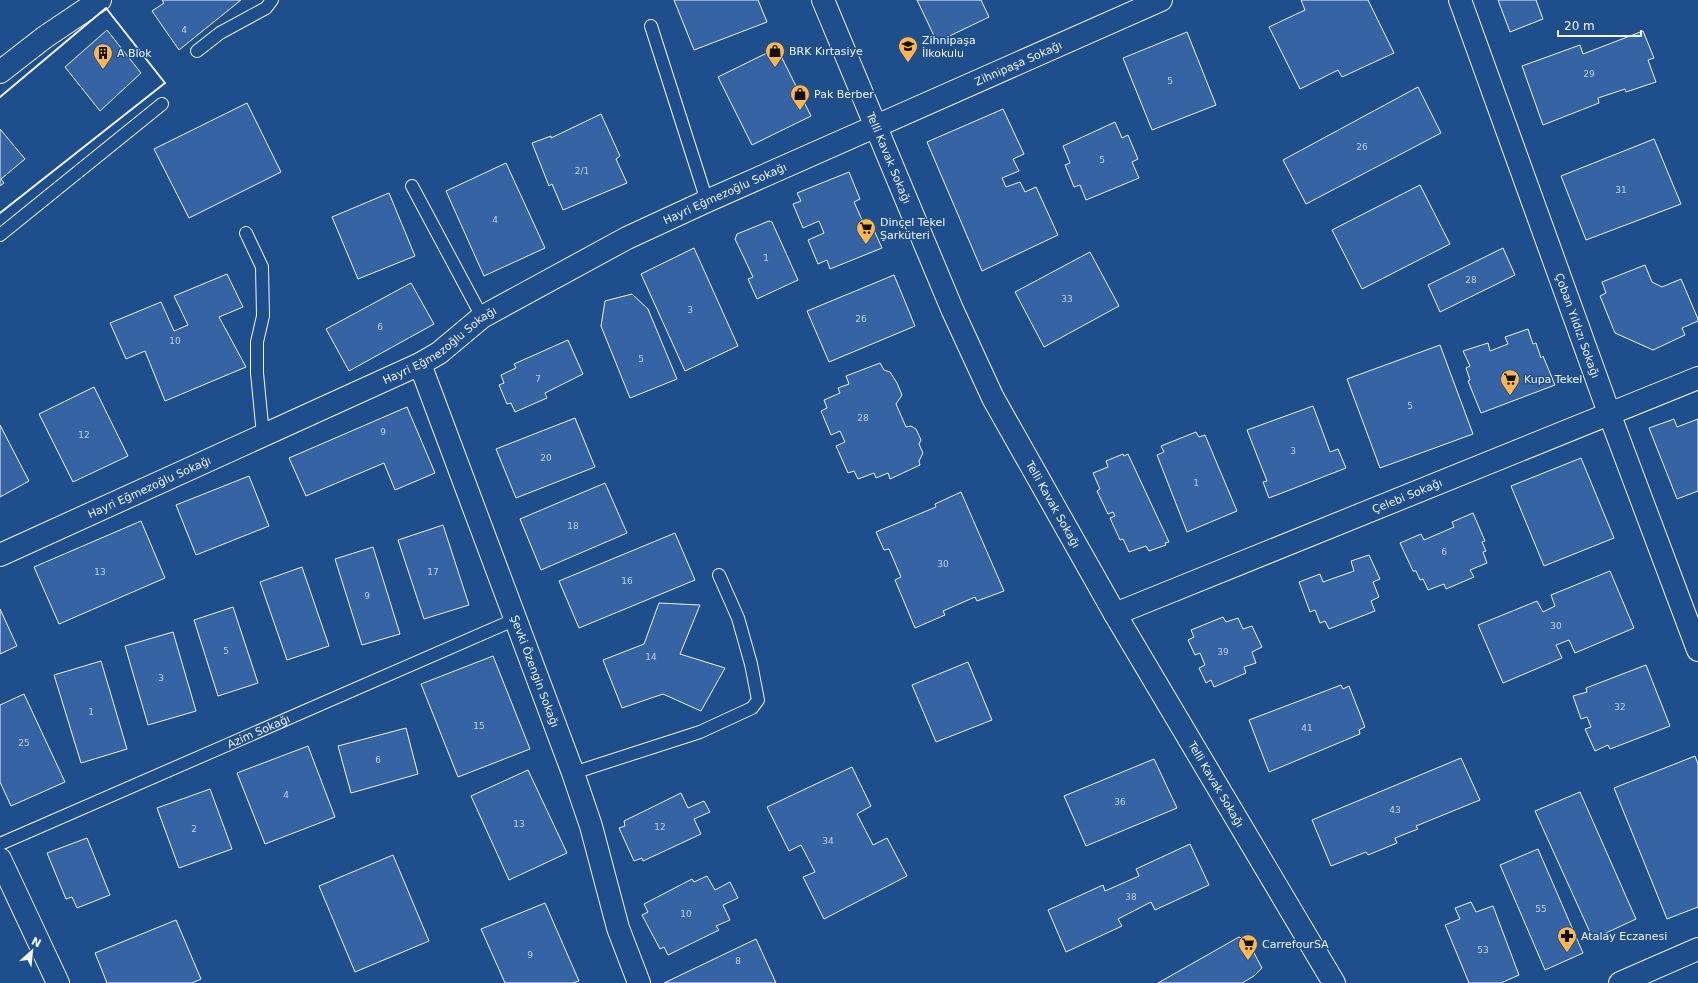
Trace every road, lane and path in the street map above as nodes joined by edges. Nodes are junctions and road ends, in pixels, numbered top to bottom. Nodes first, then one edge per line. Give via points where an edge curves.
1 (100, 0) edge
2 (272, 0) edge
3 (823, 0) edge
4 (1161, 0) edge
5 (1460, 0) edge
6 (651, 26) dead end
7 (197, 51) dead end
8 (0, 72) edge
9 (162, 104) dead end
10 (875, 126) junction
11 (412, 186) dead end
12 (707, 201) junction
13 (246, 234) dead end
14 (0, 235) edge
15 (482, 317) junction
16 (420, 364) junction
17 (1698, 378) edge
18 (1609, 413) junction
19 (263, 435) junction
20 (0, 555) edge
21 (719, 575) dead end
22 (1115, 614) junction
23 (516, 620) junction
24 (1698, 650) edge
25 (573, 773) junction
26 (0, 844) edge
27 (0, 859) edge
28 (1698, 949) edge
29 (58, 983) edge
30 (639, 983) edge
31 (1334, 983) edge
32 (1620, 983) edge

1 - 8 street via 45,37
2 - 7 lane via 266,8 220,33
3 - 10 street, Telli Kavak Sokağı
4 - 10 street, Zihnipaşa Sokağı
5 - 18 street, Çoban Yıldızı Sokağı
6 - 12 lane
9 - 14 lane
10 - 12 street, Hayri Eğmezoğlu Sokağı
10 - 22 street, Telli Kavak Sokağı via 952,309 993,398
11 - 15 lane
12 - 15 street, Hayri Eğmezoğlu Sokağı via 606,249
13 - 19 lane via 262,267 263,316 257,342 257,373
15 - 16 street, Hayri Eğmezoğlu Sokağı via 439,353
16 - 19 street, Hayri Eğmezoğlu Sokağı
16 - 23 street, Şevki Özengin Sokağı
17 - 18 street, Çelebi Sokağı
18 - 22 street, Çelebi Sokağı
18 - 24 street, Çoban Yıldızı Sokağı
19 - 20 street, Hayri Eğmezoğlu Sokağı
21 - 25 lane via 738,618 758,700 752,708 700,732
22 - 31 street, Telli Kavak Sokağı
23 - 25 street, Şevki Özengin Sokağı
23 - 26 lane, Azim Sokağı
25 - 30 street, Şevki Özengin Sokağı via 591,826 618,928
27 - 29 street
28 - 32 street

